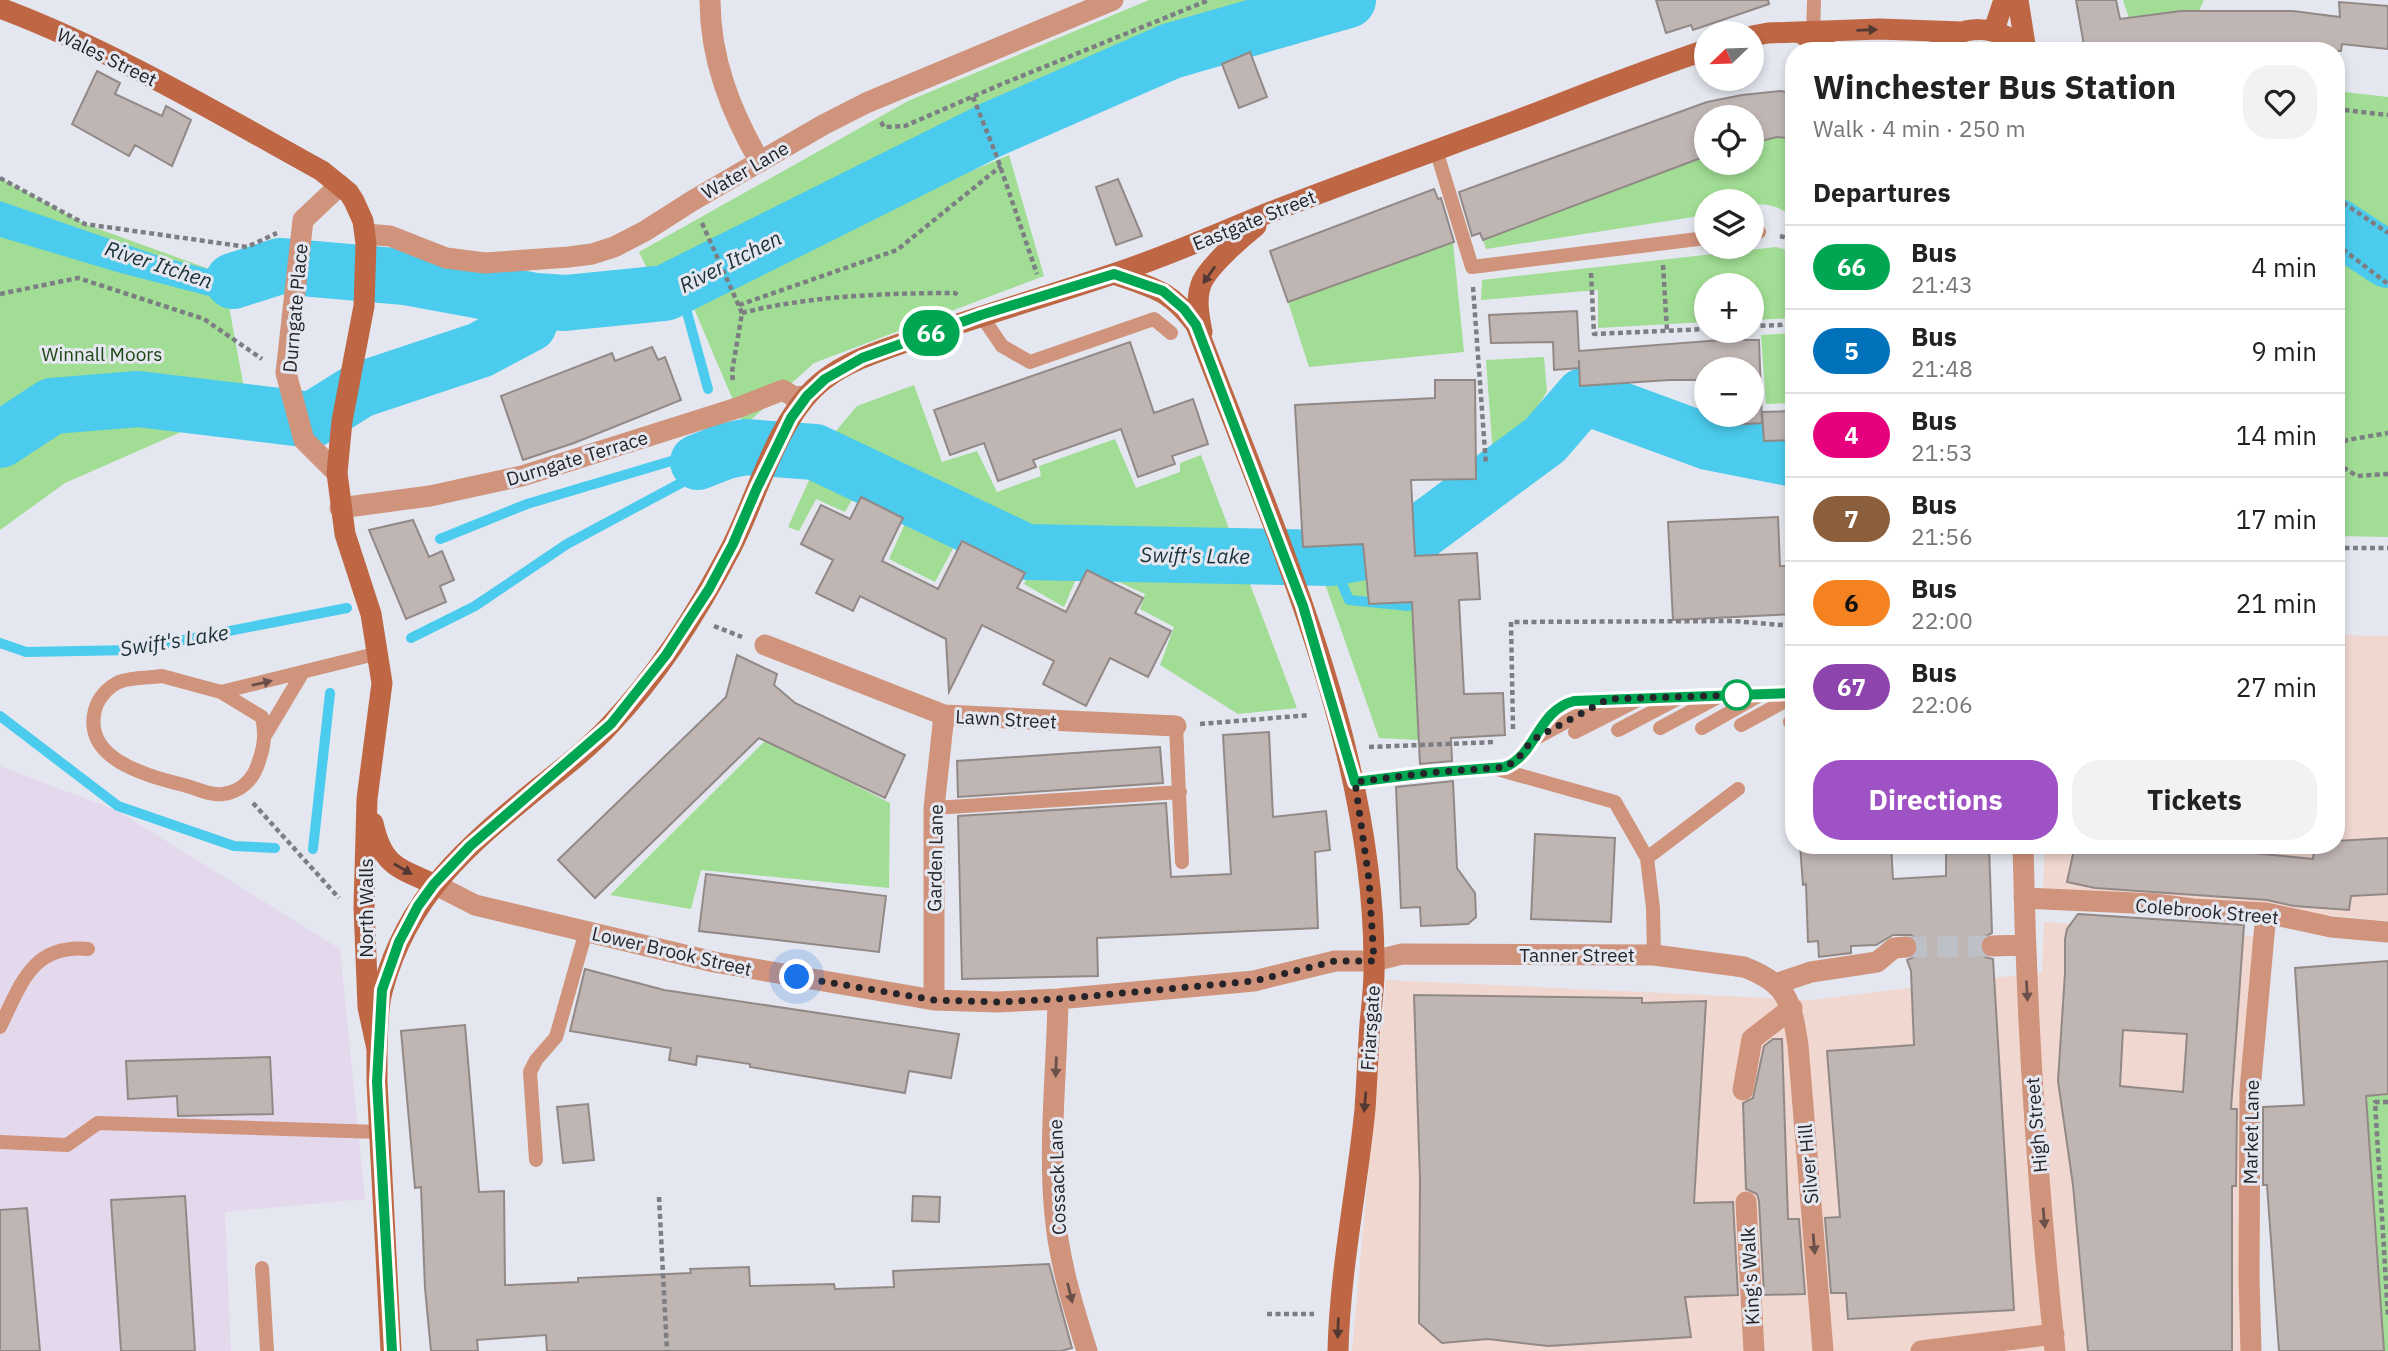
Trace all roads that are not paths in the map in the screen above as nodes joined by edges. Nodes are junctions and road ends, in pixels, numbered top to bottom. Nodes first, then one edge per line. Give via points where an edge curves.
1 (710, 0) edge
2 (1113, 0) edge
3 (2004, 0) edge
4 (2018, 0) edge
5 (1814, 2) dead end
6 (0, 8) edge
7 (1994, 30) junction
8 (1806, 32) junction
9 (1962, 32) junction
10 (1764, 34) edge
11 (1819, 42) edge
12 (1943, 42) edge
13 (2016, 42) edge
14 (2024, 42) edge
15 (1694, 54) edge
16 (1436, 150) junction
17 (760, 162) junction
18 (340, 185) junction
19 (1275, 211) junction
20 (366, 239) junction
21 (1694, 240) edge
22 (1114, 274) junction
23 (973, 308) junction
24 (1171, 333) dead end
25 (1206, 351) junction
26 (807, 396) junction
27 (337, 473) junction
28 (340, 508) junction
29 (765, 645) road end
30 (379, 653) junction
31 (303, 672) junction
32 (220, 692) junction
33 (1762, 694) junction
34 (1785, 694) edge
35 (1722, 695) junction
36 (1681, 696) junction
37 (1642, 698) junction
38 (1785, 699) edge
39 (944, 715) junction
40 (1741, 725) dead end
41 (1176, 726) joint
42 (1660, 728) dead end
43 (1702, 728) dead end
44 (1618, 730) dead end
45 (1575, 732) dead end
46 (266, 734) junction
47 (1497, 769) junction
48 (1355, 782) junction
49 (1738, 789) dead end
50 (1180, 792) junction
51 (367, 799) junction
52 (934, 808) junction
53 (2024, 854) edge
54 (1647, 858) junction
55 (1182, 862) dead end
56 (434, 884) junction
57 (2024, 898) junction
58 (2266, 914) junction
59 (586, 931) junction
60 (2388, 932) edge
61 (2024, 945) junction
62 (1992, 946) tunnel mouth
63 (1906, 947) tunnel mouth
64 (88, 948) dead end
65 (1654, 955) junction
66 (1374, 961) junction
67 (1774, 984) junction
68 (1058, 999) junction
69 (934, 1000) junction
70 (1792, 1008) junction
71 (0, 1027) edge
72 (377, 1049) junction
73 (1743, 1090) dead end
74 (379, 1132) junction
75 (0, 1142) edge
76 (536, 1160) dead end
77 (1746, 1202) dead end
78 (262, 1268) dead end
79 (2054, 1343) edge
80 (267, 1351) edge
81 (391, 1351) edge
82 (1087, 1351) edge
83 (1338, 1351) edge
84 (1754, 1351) edge
85 (1823, 1351) edge
86 (1921, 1351) edge
87 (2251, 1351) edge

1 - 17 street via 716,60 744,135
2 - 17 street, Water Lane via 866,103
3 - 7 main road
4 - 14 main road
5 - 8 lane
6 - 18 main road, Wales Street via 109,57 322,170
7 - 9 main road
7 - 13 main road
8 -> 9 main road
8 - 10 main road
8 - 11 main road
9 - 12 main road
15 - 16 main road, Eastgate Street
16 - 19 main road, Eastgate Street
16 - 21 lane via 1472,267
17 - 20 street, Water Lane via 645,231 592,254 473,262 433,254 390,236
18 - 20 main road via 354,201
18 - 27 street, Durngate Place via 303,220 286,373 304,440
19 - 22 main road, Eastgate Street
19 -> 25 main road, Friarsgate via 1235,243 1202,282 1198,307
20 - 27 main road via 364,306
22 - 23 main road, Eastgate Street
22 - 25 main road, Friarsgate via 1163,291 1196,325
23 - 24 lane via 1002,346 1030,362 1154,319
23 - 26 main road, Eastgate Street via 862,358 825,379
25 - 48 main road, Friarsgate via 1303,606
26 - 28 street, Durngate Terrace via 794,397 783,390 522,476 430,496
26 - 56 main road, Eastgate Street via 785,430 733,544 666,655 611,724 470,846
27 - 28 main road
28 - 30 main road, North Walls
29 - 39 street, Lawn Street
30 - 31 lane
30 - 51 main road, North Walls via 382,683
32 -> 31 lane
31 - 46 lane
32 - 46 lane via 262,718
32 - 46 lane via 162,676 119,682 98,699 92,722 97,742 133,769 221,795 241,789 256,772
33 - 34 lane
33 - 35 lane
33 - 43 lane
35 - 36 lane
35 - 42 lane
36 - 37 lane
36 - 44 lane
37 - 45 lane
37 - 47 lane via 1574,701 1559,707 1517,760
38 - 40 lane
39 - 41 street, Lawn Street
39 - 52 street, Garden Lane
41 - 50 lane
47 - 48 lane
47 - 54 lane via 1615,802
48 - 66 main road, Friarsgate via 1369,880
49 - 54 lane
50 - 52 lane
50 - 55 lane
51 -> 56 main road, North Walls via 377,845 387,859
51 - 72 main road, North Walls via 364,907 368,1007
52 - 69 street, Garden Lane
53 - 57 street, High Street
54 - 65 lane
56 - 59 street, Lower Brook Street via 475,905
56 - 72 main road, Eastgate Street via 399,942 382,990
57 - 58 street, Colebrook Street
57 - 61 street, High Street
58 - 60 street, Colebrook Street
58 - 87 street, Market Lane via 2250,1090
59 - 69 street, Lower Brook Street via 714,962
59 - 76 lane via 556,1037 530,1072
61 - 62 street
61 -> 79 street, High Street
63 - 67 street via 1894,948 1877,962 1811,972
64 - 71 lane via 68,947 45,955 24,977
65 - 66 street, Tanner Street via 1402,954
65 - 67 street, Tanner Street via 1744,967
66 - 68 street, Lower Brook Street via 1335,961 1254,981
66 -> 83 main road, Friarsgate via 1364,1110 1340,1292
67 - 70 street, Silver Hill
68 - 69 street, Lower Brook Street
68 -> 82 street, Cossack Lane via 1055,1216
70 - 73 street via 1752,1040
70 -> 85 street, Silver Hill
72 - 74 main road, North Walls
74 - 75 lane via 98,1123 67,1145
74 - 81 main road, North Walls
77 - 84 street, King's Walk
78 - 80 lane
79 - 86 street

